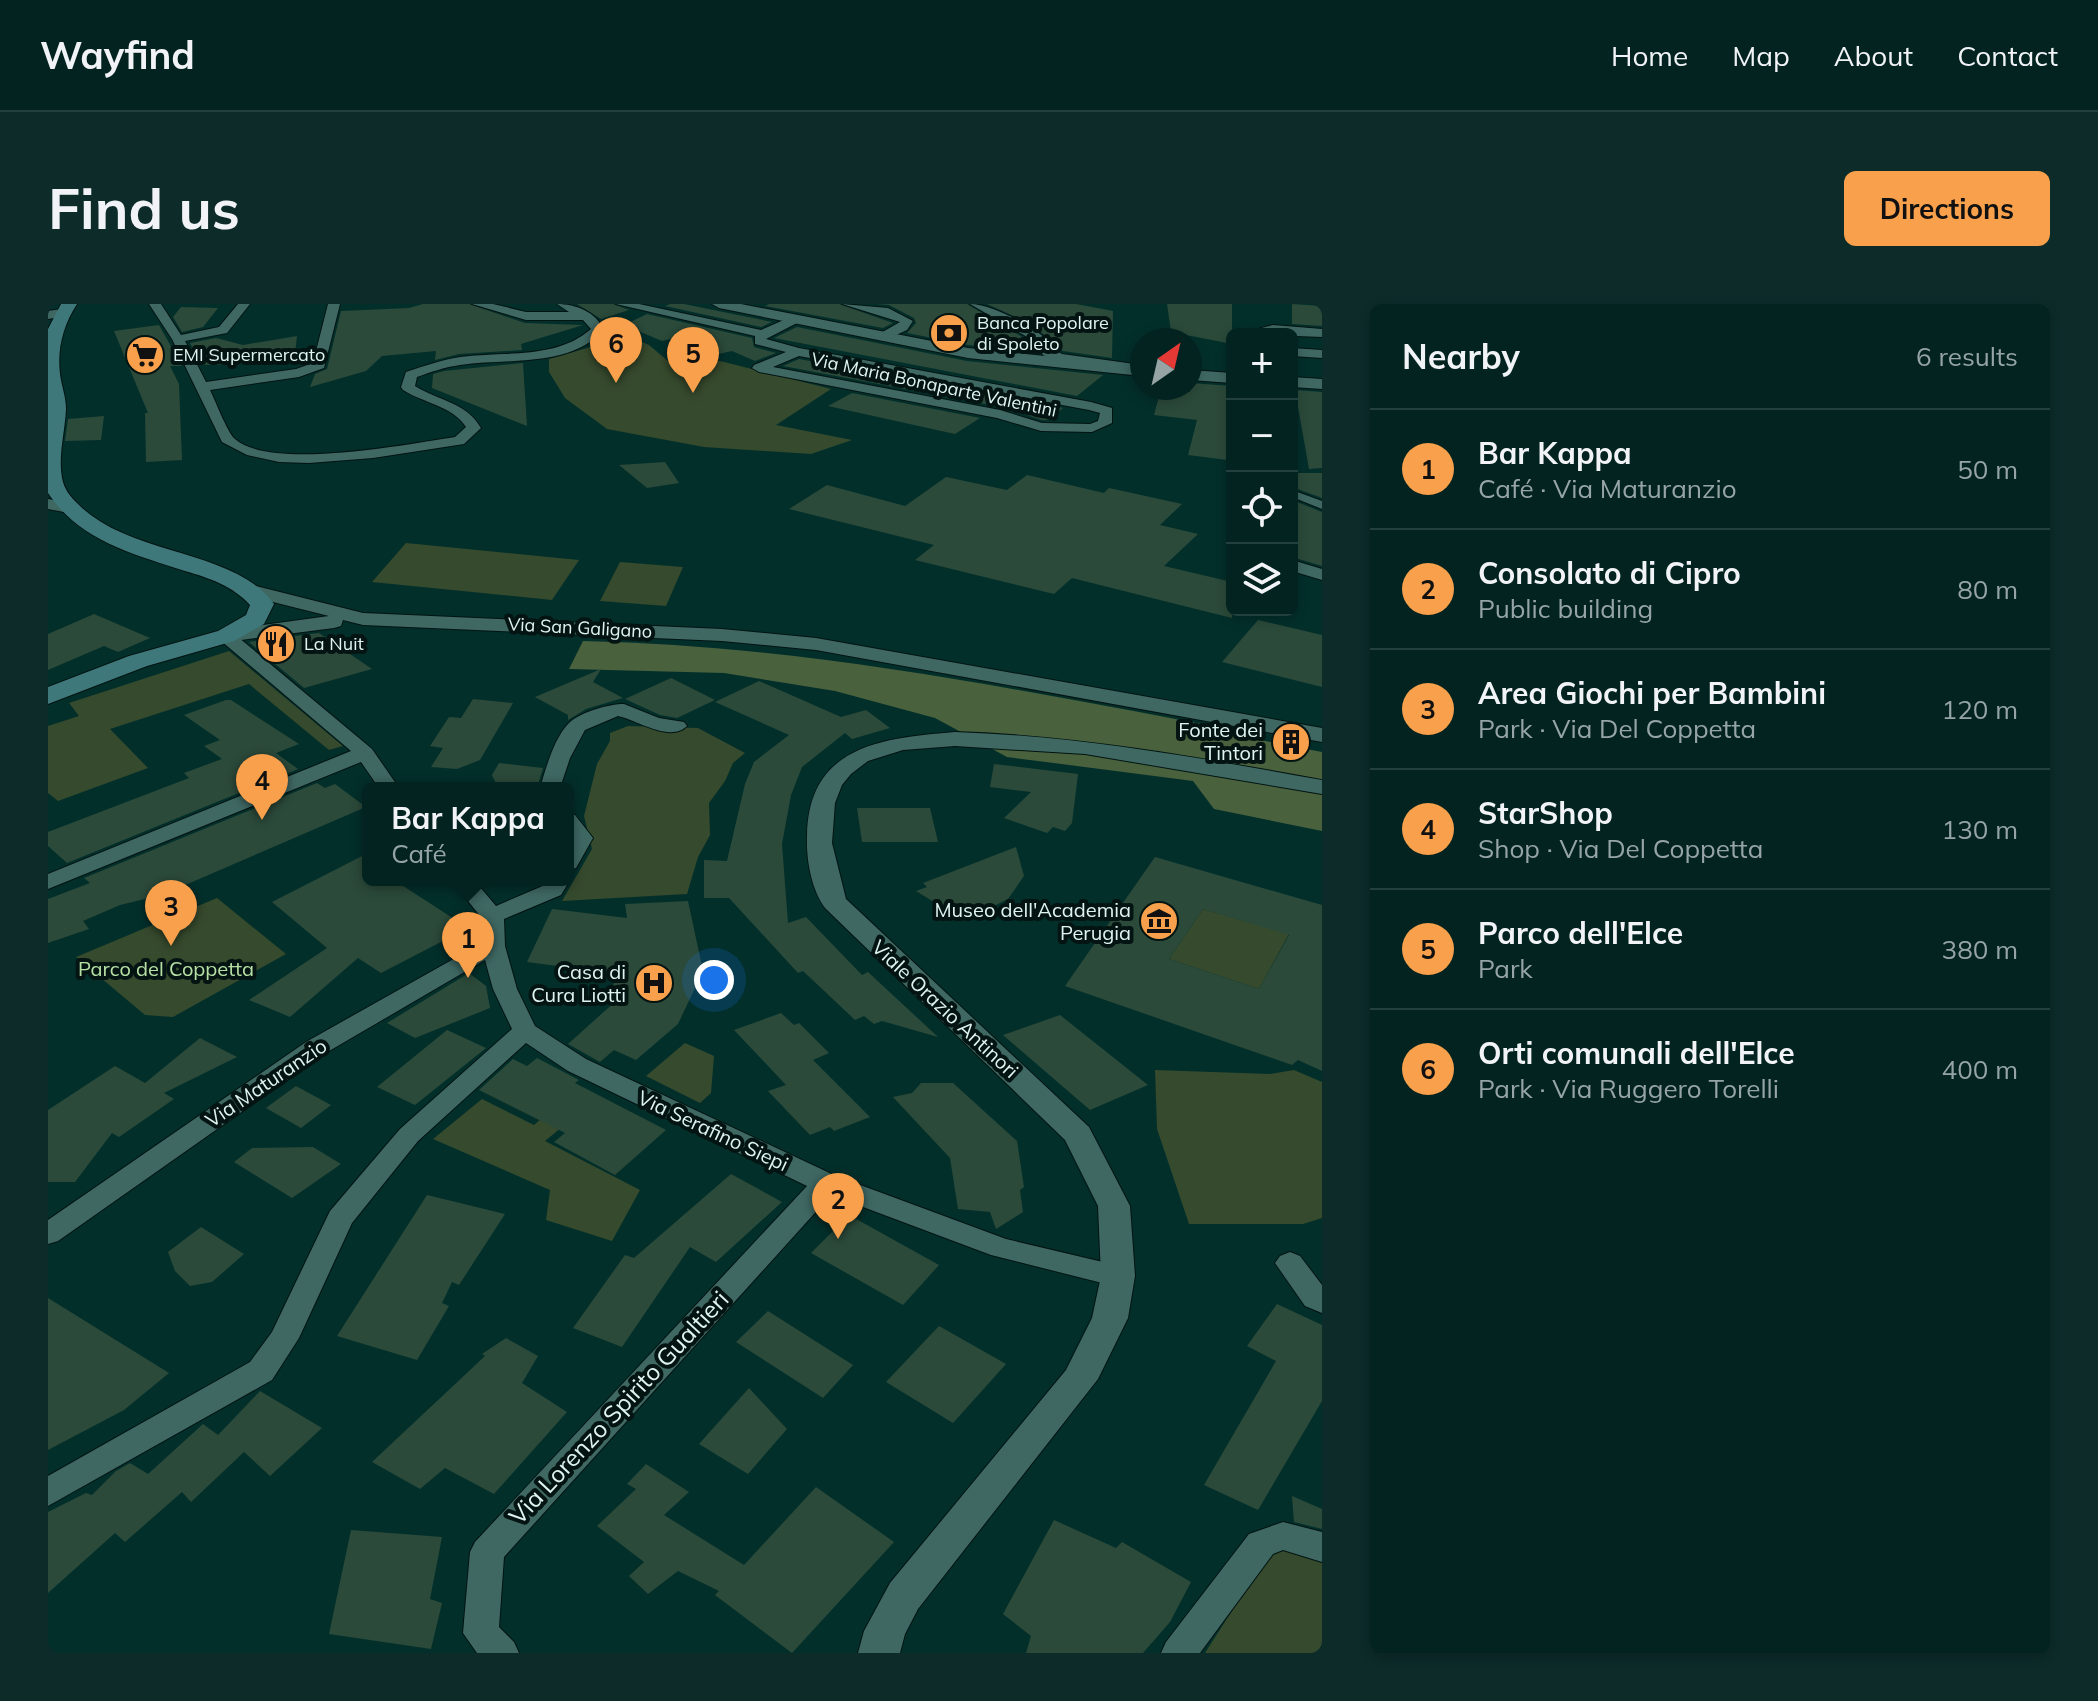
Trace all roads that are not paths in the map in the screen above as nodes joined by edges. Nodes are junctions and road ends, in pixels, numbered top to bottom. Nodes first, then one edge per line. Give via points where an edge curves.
1 (155, 304) edge
2 (244, 304) edge
3 (334, 304) edge
4 (478, 304) edge
5 (505, 304) edge
6 (563, 304) edge
7 (622, 304) edge
8 (719, 304) edge
9 (848, 304) edge
10 (979, 304) edge
11 (60, 311) edge
12 (526, 316) junction
13 (587, 316) junction
14 (793, 320) junction
15 (1298, 331) edge
16 (1322, 333) edge
17 (762, 334) junction
18 (883, 337) junction
19 (178, 339) junction
20 (798, 352) junction
21 (1298, 352) edge
22 (1322, 354) edge
23 (1130, 368) edge
24 (1130, 369) edge
25 (1202, 376) edge
26 (1226, 378) edge
27 (1298, 383) edge
28 (1322, 384) edge
29 (203, 387) junction
30 (50, 442) edge
31 (1298, 495) edge
32 (1322, 505) edge
33 (59, 506) edge
34 (1298, 567) edge
35 (1322, 575) edge
36 (256, 592) junction
37 (363, 619) junction
38 (226, 636) junction
39 (48, 696) edge
40 (677, 726) dead end
41 (1322, 735) edge
42 (365, 753) junction
43 (385, 782) edge
44 (552, 782) edge
45 (1322, 787) edge
46 (574, 827) edge
47 (574, 852) edge
48 (48, 882) edge
49 (467, 886) edge
50 (555, 886) edge
51 (492, 916) junction
52 (493, 946) junction
53 (525, 1031) junction
54 (826, 1183) junction
55 (48, 1234) edge
56 (1290, 1263) dead end
57 (1118, 1276) junction
58 (1322, 1302) edge
59 (48, 1492) edge
60 (1322, 1547) edge
61 (501, 1653) edge
62 (879, 1653) edge
63 (1179, 1653) edge

1 - 19 street
2 - 19 street via 223,330
3 - 29 street via 319,365 299,373
4 - 12 street
5 - 12 street
6 - 13 street
7 - 17 street
8 - 14 street
9 - 18 street via 907,321
10 - 23 street via 1041,340 1059,357
11 - 30 main road, Via San Galigano via 49,352 58,400
12 - 13 street
13 - 29 street via 598,330 571,347 441,364 411,375 408,387 420,396 470,419 474,428 459,441 320,459 268,456 229,442
14 - 17 street
14 - 18 street
15 - 16 street
17 - 20 street, Via Maria Bonaparte Valentini via 759,341 766,345
18 - 24 street via 968,353
19 - 29 street
20 - 20 street, Via Maria Bonaparte Valentini via 759,368 1000,414 1041,427 1092,428 1108,417 1107,411 1091,406
21 - 22 street
25 - 26 street
27 - 28 street
30 - 33 main road, Via San Galigano via 52,485
31 - 32 street
33 - 36 main road, Via San Galigano via 104,535
34 - 35 street
36 - 37 street, Via San Galigano
36 - 38 main road via 262,604 256,619
37 - 38 street
37 - 41 street, Via San Galigano via 775,639
38 - 39 main road via 138,661
38 - 42 street
40 - 44 street via 624,710 577,726
42 - 43 street
42 - 48 street
45 - 57 street, Viale Orazio Antinori via 1084,748 935,738 888,745 859,757 836,775 819,811 821,865 834,902 1078,1134 1114,1206
46 - 47 street via 582,838
49 - 51 street
50 - 51 street
51 - 52 street
52 - 53 street
52 - 55 street, Via Maturanzio via 315,1048
53 - 54 street, Via Serafino Siepi via 641,1098
53 - 59 street via 409,1135 340,1218 284,1338 261,1371
54 - 57 street, Via Serafino Siepi via 1001,1248
54 - 61 street, Via Lorenzo Spirito Gualtieri via 487,1552 481,1633
56 - 58 street
57 - 62 street, Viale Orazio Antinori via 1110,1318 1080,1379 904,1596
60 - 63 street via 1283,1536 1261,1544

